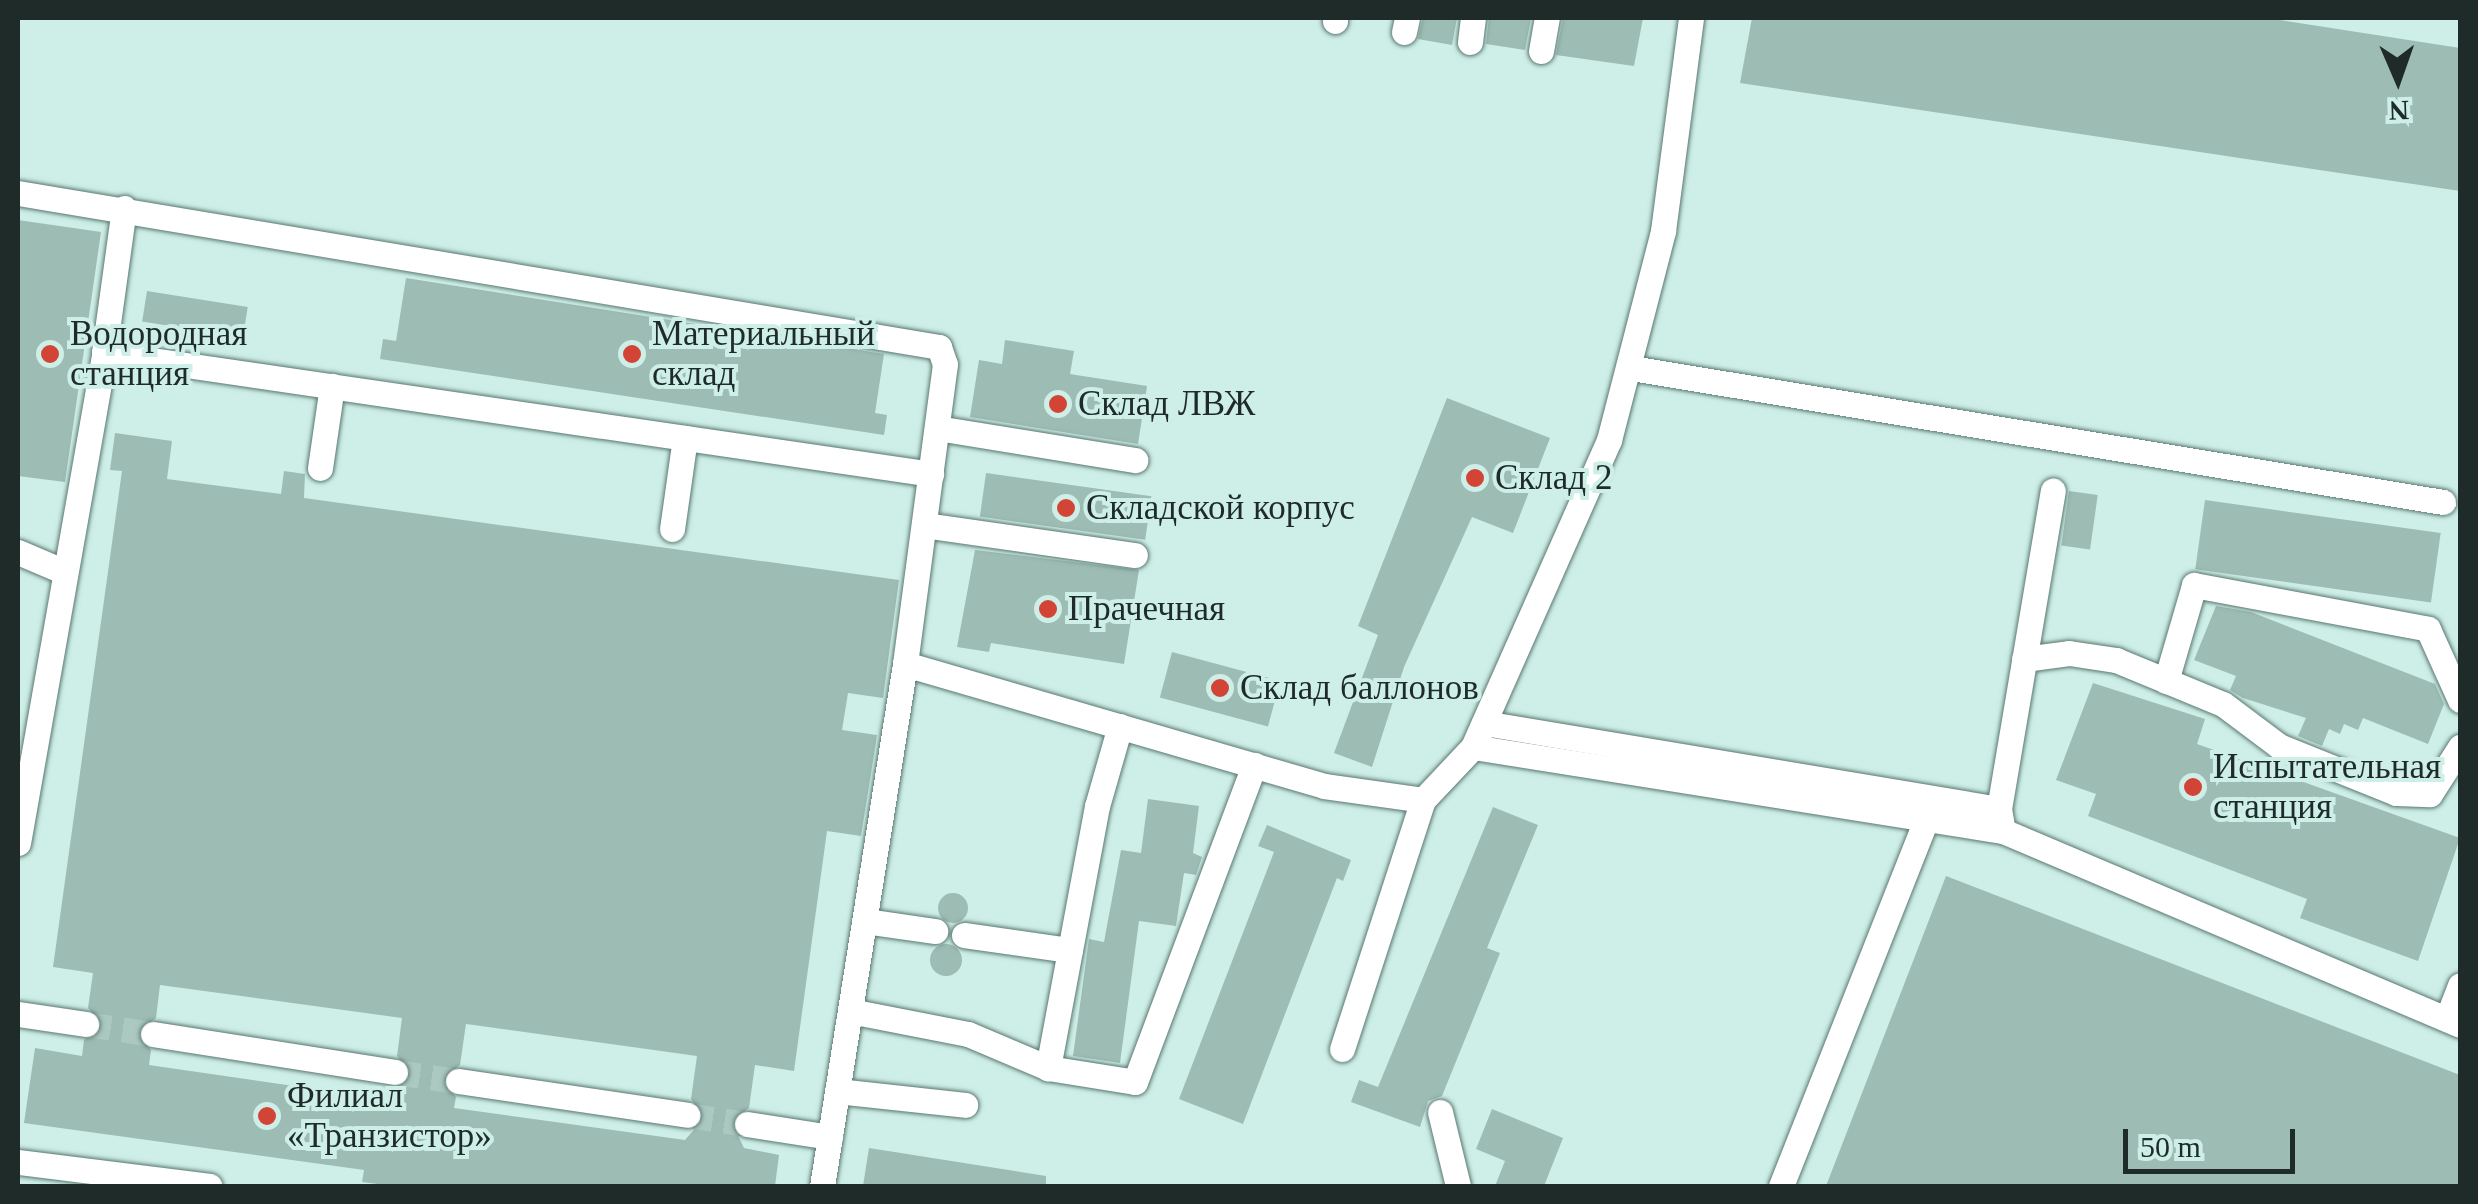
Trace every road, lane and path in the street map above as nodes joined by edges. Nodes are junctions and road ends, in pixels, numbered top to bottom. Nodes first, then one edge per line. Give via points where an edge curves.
1 (1547, 18) edge
2 (1690, 18) edge
3 (1541, 51) dead end
4 (18, 193) edge
5 (124, 208) junction
6 (104, 353) junction
7 (1630, 368) junction
8 (332, 386) junction
9 (937, 428) junction
10 (685, 438) junction
11 (1135, 460) dead end
12 (320, 468) dead end
13 (931, 474) junction
14 (2053, 491) dead end
15 (2443, 502) dead end
16 (924, 525) junction
17 (672, 529) dead end
18 (18, 552) edge
19 (1135, 555) dead end
20 (65, 572) junction
21 (2024, 658) junction
22 (905, 664) junction
23 (2166, 681) junction
24 (2460, 700) edge
25 (1484, 722) junction
26 (1120, 726) junction
27 (1473, 747) junction
28 (2460, 747) edge
29 (1254, 766) junction
30 (1423, 800) junction
31 (2001, 820) junction
32 (1925, 823) junction
33 (18, 843) edge
34 (865, 921) junction
35 (936, 930) dead end
36 (964, 935) dead end
37 (1070, 950) junction
38 (2460, 985) edge
39 (850, 1011) junction
40 (18, 1014) edge
41 (2454, 1022) edge
42 (86, 1024) tunnel mouth
43 (153, 1034) tunnel mouth
44 (1342, 1050) dead end
45 (1048, 1068) junction
46 (395, 1072) tunnel mouth
47 (458, 1081) tunnel mouth
48 (838, 1091) junction
49 (965, 1106) dead end
50 (1440, 1112) dead end
51 (688, 1115) tunnel mouth
52 (747, 1124) tunnel mouth
53 (830, 1137) junction
54 (18, 1162) edge
55 (124, 1180) edge
56 (210, 1186) edge
57 (822, 1186) edge
58 (1458, 1186) edge
59 (1781, 1186) edge

1 - 3 lane
2 - 7 lane via 1663,231
4 - 5 lane
5 - 6 lane
5 - 9 lane via 918,340 939,347 946,364
6 - 8 lane
6 - 20 lane
7 - 15 lane
7 - 25 lane via 1609,440
8 - 10 lane
8 - 12 lane
9 - 11 lane
9 - 13 lane
10 - 13 lane
10 - 17 lane
13 - 16 lane
14 - 21 lane
16 - 19 lane
16 - 22 lane
18 - 20 lane
20 - 33 lane
21 - 23 lane via 2069,653 2116,660
21 - 31 lane
22 - 26 lane
22 - 34 lane
23 - 24 lane via 2194,584 2428,629
23 - 28 lane via 2223,704 2279,746 2396,793 2430,794
25 - 27 lane
25 - 31 lane
26 - 29 lane
26 - 37 lane via 1096,806
27 - 30 lane
27 - 32 lane
29 - 30 lane via 1324,786
29 - 45 lane via 1135,1082
30 - 44 lane
31 - 32 lane
31 - 41 lane
32 - 59 lane
34 - 35 lane
34 - 39 lane
36 - 37 lane
37 - 45 lane
38 - 41 lane
39 - 45 lane via 968,1034
39 - 48 lane
40 - 42 lane
43 - 46 lane
47 - 51 lane
48 - 49 lane
48 - 53 lane
50 - 58 lane
52 - 53 lane
53 - 57 lane
54 - 55 lane
55 - 56 lane

